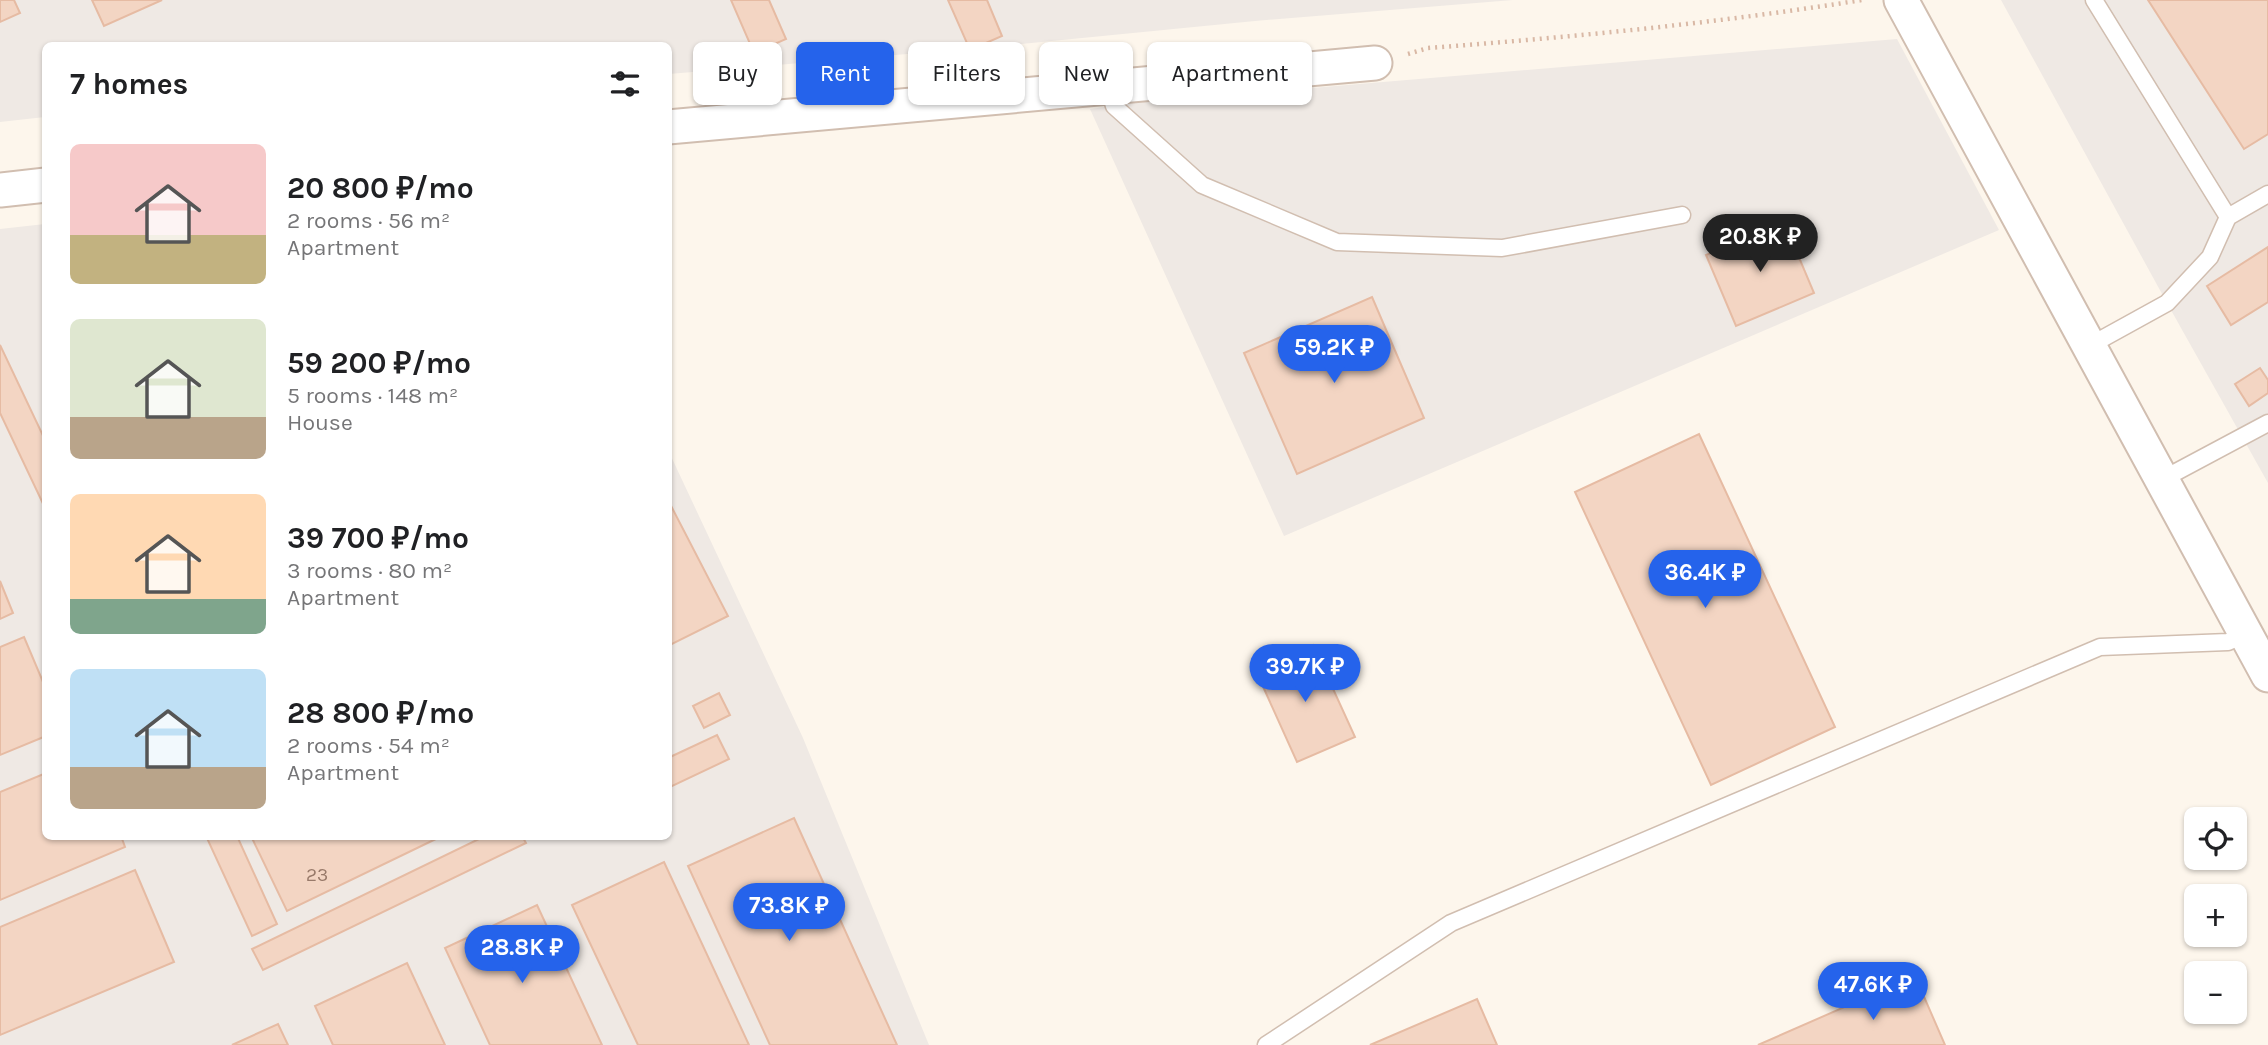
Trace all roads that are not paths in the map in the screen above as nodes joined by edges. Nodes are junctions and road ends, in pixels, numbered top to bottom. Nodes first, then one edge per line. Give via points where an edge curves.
1 (1901, 0) edge
2 (2094, 0) edge
3 (1375, 63) road end
4 (1133, 84) edge
5 (1039, 92) edge
6 (1114, 105) edge
7 (672, 127) edge
8 (42, 185) edge
9 (0, 190) edge
10 (2268, 194) edge
11 (1682, 215) dead end
12 (2228, 217) junction
13 (2089, 345) junction
14 (2268, 423) edge
15 (2163, 478) junction
16 (2246, 634) junction
17 (2268, 675) edge
18 (1265, 1045) edge

1 - 13 street
2 - 12 lane
3 - 4 street
5 - 7 street
6 - 11 lane via 1202,185 1338,242 1502,248
8 - 9 street
10 - 12 lane
12 - 13 lane via 2210,257 2167,303
13 - 15 street
14 - 15 lane
15 - 16 street
16 - 17 street
16 - 18 lane via 2228,642 2100,647 1451,923

